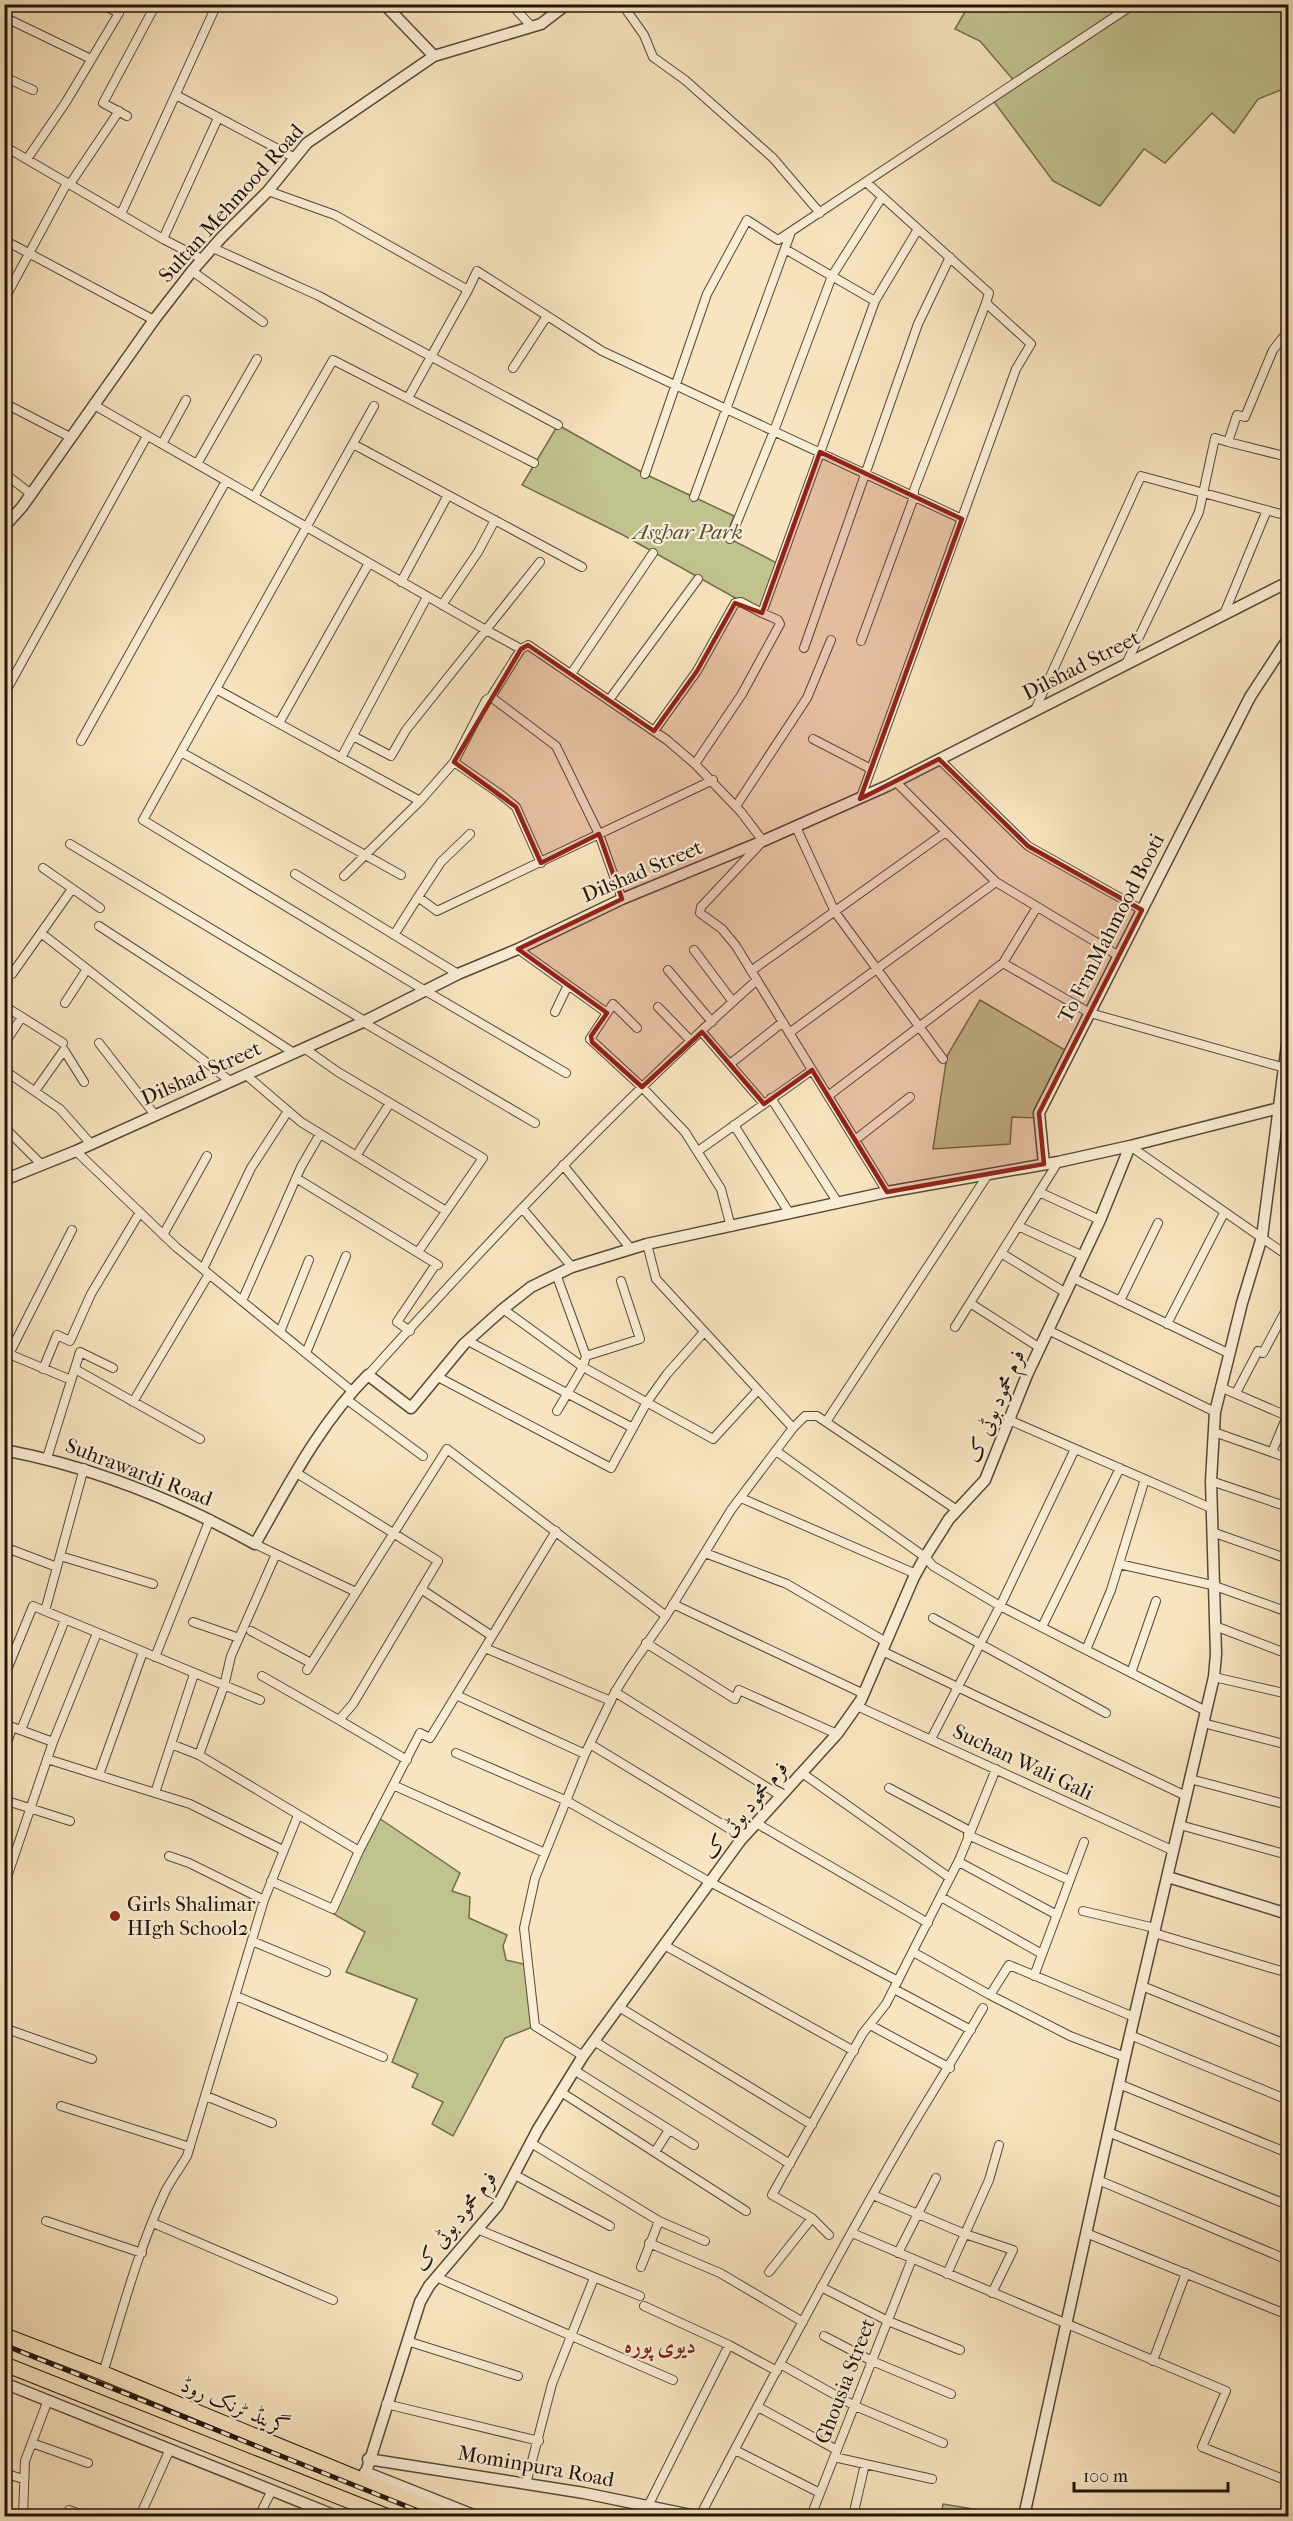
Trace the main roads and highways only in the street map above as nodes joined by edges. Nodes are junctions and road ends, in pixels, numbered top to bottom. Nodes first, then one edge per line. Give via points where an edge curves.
1 (4, 2335) edge
2 (4, 2364) edge
3 (387, 2517) edge
4 (450, 2517) edge

1 - 4 main road, گرینڈ ٹرنک روڈ via 364,2477
2 - 3 main road

